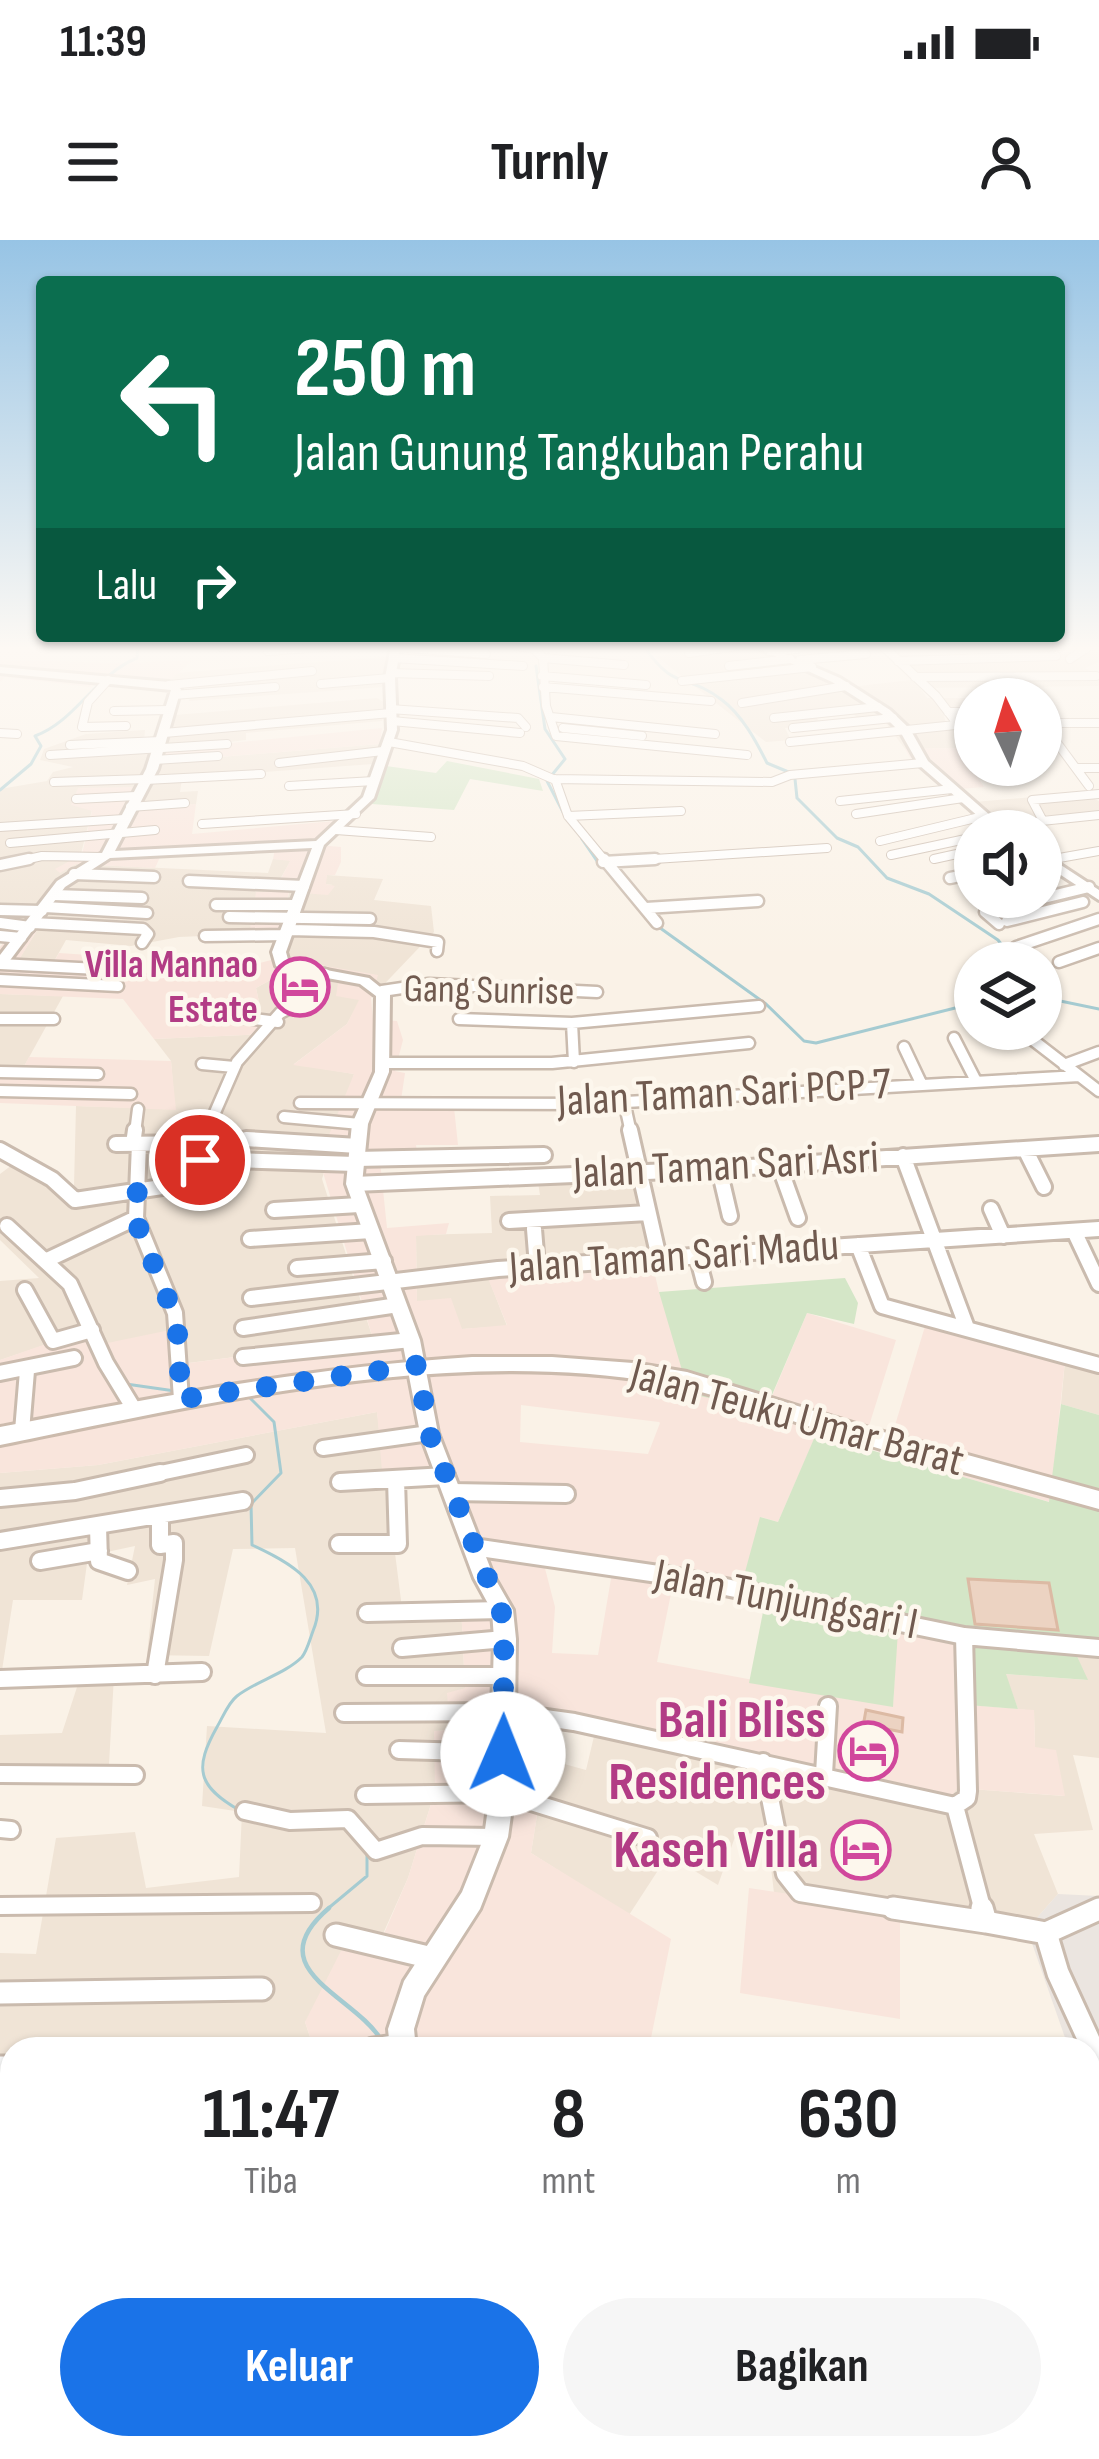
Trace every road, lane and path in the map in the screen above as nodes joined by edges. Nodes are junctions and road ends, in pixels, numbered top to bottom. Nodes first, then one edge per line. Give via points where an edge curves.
1 (119, 750) edge
2 (157, 750) edge
3 (165, 750) edge
4 (168, 750) edge
5 (175, 750) edge
6 (183, 750) edge
7 (369, 750) edge
8 (385, 750) edge
9 (404, 750) edge
10 (711, 750) edge
11 (916, 750) edge
12 (1062, 750) edge
13 (156, 753) junction
14 (50, 755) dead end
15 (747, 755) dead end
16 (218, 756) dead end
17 (279, 763) dead end
18 (923, 764) junction
19 (200, 767) dead end
20 (1076, 768) junction
21 (1099, 768) edge
22 (261, 774) dead end
23 (552, 778) junction
24 (374, 781) junction
25 (54, 782) dead end
26 (289, 786) dead end
27 (1089, 786) dead end
28 (957, 793) junction
29 (1099, 794) edge
30 (76, 799) dead end
31 (840, 801) dead end
32 (184, 803) dead end
33 (130, 808) junction
34 (977, 810) edge
35 (1037, 810) edge
36 (681, 811) dead end
37 (356, 814) junction
38 (856, 814) dead end
39 (1099, 815) edge
40 (568, 816) junction
41 (1, 818) edge
42 (1062, 819) edge
43 (954, 823) edge
44 (202, 824) dead end
45 (155, 830) dead end
46 (336, 830) junction
47 (117, 833) junction
48 (431, 836) dead end
49 (880, 841) dead end
50 (954, 842) edge
51 (10, 843) dead end
52 (319, 844) junction
53 (827, 848) dead end
54 (1099, 851) edge
55 (105, 855) junction
56 (891, 855) dead end
57 (954, 855) edge
58 (1062, 856) edge
59 (934, 860) dead end
60 (603, 862) junction
61 (0, 865) edge
62 (1062, 869) edge
63 (74, 874) junction
64 (154, 877) dead end
65 (954, 877) edge
66 (950, 878) dead end
67 (188, 881) dead end
68 (304, 886) junction
69 (1093, 887) edge
70 (1062, 894) edge
71 (142, 898) dead end
72 (758, 902) dead end
73 (1083, 902) dead end
74 (216, 905) dead end
75 (1062, 907) edge
76 (646, 908) junction
77 (0, 910) edge
78 (147, 913) dead end
79 (229, 916) dead end
80 (38, 917) junction
81 (370, 919) dead end
82 (1099, 919) edge
83 (291, 921) junction
84 (0, 923) edge
85 (658, 923) dead end
86 (0, 936) edge
87 (205, 936) dead end
88 (1031, 942) edge
89 (142, 943) dead end
90 (1099, 948) edge
91 (5, 951) edge
92 (437, 951) dead end
93 (1062, 961) edge
94 (0, 964) edge
95 (118, 970) dead end
96 (326, 974) junction
97 (0, 980) edge
98 (118, 986) dead end
99 (382, 991) junction
100 (598, 992) dead end
101 (759, 1006) dead end
102 (213, 1014) dead end
103 (0, 1019) edge
104 (54, 1019) dead end
105 (459, 1019) dead end
106 (278, 1022) junction
107 (572, 1023) junction
108 (749, 1043) dead end
109 (904, 1047) dead end
110 (961, 1050) edge
111 (1045, 1050) edge
112 (1099, 1052) edge
113 (574, 1062) junction
114 (383, 1063) junction
115 (202, 1064) dead end
116 (1064, 1065) junction
117 (234, 1067) junction
118 (0, 1072) edge
119 (98, 1074) dead end
120 (1079, 1076) junction
121 (976, 1081) junction
122 (921, 1083) junction
123 (0, 1091) edge
124 (1099, 1091) edge
125 (131, 1094) dead end
126 (624, 1101) junction
127 (300, 1103) dead end
128 (368, 1107) junction
129 (138, 1109) dead end
130 (284, 1117) dead end
131 (360, 1124) junction
132 (224, 1138) dead end
133 (246, 1138) dead end
134 (206, 1140) junction
135 (116, 1144) dead end
136 (136, 1144) junction
137 (1099, 1144) edge
138 (1025, 1149) junction
139 (0, 1150) edge
140 (356, 1156) junction
141 (544, 1156) dead end
142 (903, 1156) junction
143 (205, 1160) dead end
144 (778, 1165) junction
145 (718, 1169) junction
146 (642, 1172) junction
147 (353, 1184) junction
148 (1044, 1187) dead end
149 (135, 1193) junction
150 (359, 1204) junction
151 (991, 1208) dead end
152 (274, 1210) dead end
153 (648, 1213) junction
154 (730, 1216) dead end
155 (136, 1218) junction
156 (798, 1218) dead end
157 (508, 1221) dead end
158 (7, 1226) dead end
159 (534, 1229) dead end
160 (1099, 1229) edge
161 (370, 1231) junction
162 (1074, 1231) junction
163 (1004, 1236) junction
164 (250, 1239) dead end
165 (935, 1241) junction
166 (858, 1245) junction
167 (697, 1256) junction
168 (659, 1258) junction
169 (47, 1260) junction
170 (384, 1261) junction
171 (536, 1266) junction
172 (1095, 1267) edge
173 (297, 1268) dead end
174 (391, 1278) junction
175 (704, 1282) dead end
176 (1099, 1284) edge
177 (26, 1289) dead end
178 (251, 1298) dead end
179 (398, 1305) junction
180 (242, 1328) dead end
181 (967, 1328) junction
182 (92, 1330) junction
183 (411, 1340) junction
184 (243, 1357) dead end
185 (74, 1358) dead end
186 (418, 1365) junction
187 (1099, 1365) edge
188 (27, 1372) junction
189 (0, 1373) edge
190 (181, 1399) junction
191 (134, 1409) junction
192 (11, 1433) edge
193 (429, 1433) junction
194 (323, 1448) dead end
195 (246, 1455) dead end
196 (396, 1480) junction
197 (340, 1482) dead end
198 (449, 1484) junction
199 (566, 1494) dead end
200 (0, 1498) edge
201 (1099, 1500) edge
202 (243, 1501) dead end
203 (160, 1516) junction
204 (98, 1526) junction
205 (0, 1541) edge
206 (339, 1544) dead end
207 (473, 1547) junction
208 (98, 1551) junction
209 (40, 1561) dead end
210 (128, 1571) dead end
211 (502, 1610) junction
212 (368, 1613) dead end
213 (964, 1636) junction
214 (505, 1639) junction
215 (402, 1648) dead end
216 (1099, 1648) edge
217 (202, 1672) dead end
218 (155, 1675) junction
219 (366, 1676) dead end
220 (504, 1676) junction
221 (0, 1678) edge
222 (828, 1706) dead end
223 (344, 1712) dead end
224 (503, 1712) junction
225 (399, 1750) dead end
226 (503, 1754) junction
227 (763, 1762) junction
228 (0, 1774) edge
229 (824, 1774) junction
230 (135, 1775) dead end
231 (502, 1793) junction
232 (365, 1795) dead end
233 (955, 1806) junction
234 (245, 1811) dead end
235 (496, 1838) junction
236 (648, 1838) dead end
237 (312, 1903) dead end
238 (0, 1906) edge
239 (1099, 1910) edge
240 (986, 1922) junction
241 (1046, 1934) junction
242 (336, 1935) dead end
243 (432, 1958) junction
244 (262, 1989) dead end
245 (0, 1993) edge
246 (401, 2037) edge
247 (1088, 2037) edge

1 - 13 street
2 - 13 street
3 - 13 street
4 - 13 street
5 - 13 street
6 - 13 street
7 - 17 street
8 - 24 street
9 - 23 street via 523,766
10 - 15 street
11 - 18 street
12 - 20 street
13 - 14 street
13 - 16 street
13 - 19 street
13 - 22 street
13 - 25 street
13 - 33 street
18 - 23 street via 772,782
18 - 28 street
20 - 21 street
20 - 27 street
23 - 40 street
24 - 26 street
24 - 37 street
28 - 31 street
28 - 34 street
28 - 38 street
29 - 35 street via 1032,800
30 - 33 street
32 - 33 street
33 - 41 street
33 - 47 street
36 - 40 street
37 - 44 street
37 - 46 street
39 - 42 street
40 - 60 street
43 - 49 street
45 - 47 street
46 - 48 street
46 - 52 street
47 - 51 street
47 - 55 street
50 - 56 street
52 - 55 street
52 - 68 street
53 - 60 street
54 - 58 street
55 - 61 street
55 - 63 street
57 - 59 street
60 - 76 street
62 - 69 street
63 - 64 street
63 - 80 street
65 - 66 street
67 - 68 street
68 - 83 street
69 - 70 street
71 - 80 street
72 - 76 street
73 - 75 street
74 - 83 street
76 - 85 street
77 - 80 street
78 - 80 street
79 - 83 street
80 - 84 street
80 - 86 street
80 - 89 street via 143,928
80 - 91 street
81 - 83 street
82 - 88 street
83 - 87 street
83 - 92 street via 422,939 440,943
83 - 96 street via 280,964
90 - 93 street
91 - 94 street
94 - 95 street
96 - 99 street
96 - 106 street
97 - 98 street
99 - 100 street, Gang Sunrise via 412,981
99 - 114 street
101 - 107 street
102 - 106 street
103 - 104 street
105 - 107 street
106 - 117 street
107 - 113 street
108 - 113 street
109 - 122 street
110 - 121 street
111 - 116 street
112 - 116 street
113 - 114 street
114 - 128 street
115 - 117 street
116 - 120 street
117 - 134 street
118 - 119 street
120 - 121 street, Jalan Taman Sari PCP 7
120 - 124 street
121 - 122 street, Jalan Taman Sari PCP 7
122 - 126 street, Jalan Taman Sari PCP 7
123 - 125 street
126 - 128 street, Jalan Taman Sari PCP 7
126 - 146 street
127 - 128 street, Jalan Taman Sari PCP 7
128 - 131 street
129 - 136 street
130 - 131 street
131 - 140 street
132 - 134 street
133 - 140 street
134 - 136 street
134 - 149 street via 182,1184
135 - 136 street
136 - 149 street
137 - 138 street, Jalan Taman Sari Asri
138 - 142 street, Jalan Taman Sari Asri
138 - 148 street
139 - 149 street via 64,1183 74,1200
140 - 141 street
140 - 143 street
140 - 147 street
142 - 144 street, Jalan Taman Sari Asri
142 - 165 street
144 - 145 street, Jalan Taman Sari Asri
144 - 156 street
145 - 146 street, Jalan Taman Sari Asri
145 - 154 street
146 - 147 street, Jalan Taman Sari Asri
146 - 153 street
147 - 150 street
149 - 155 street
150 - 152 street
150 - 161 street
151 - 163 street
153 - 157 street
153 - 168 street
155 - 169 street
155 - 190 street via 175,1313
158 - 169 street
159 - 171 street
160 - 162 street, Jalan Taman Sari Madu
161 - 164 street
161 - 170 street
162 - 163 street, Jalan Taman Sari Madu
162 - 172 street
163 - 165 street, Jalan Taman Sari Madu
165 - 166 street, Jalan Taman Sari Madu
165 - 181 street
166 - 167 street, Jalan Taman Sari Madu
166 - 181 street via 882,1306
167 - 168 street, Jalan Taman Sari Madu
167 - 175 street
168 - 171 street, Jalan Taman Sari Madu
169 - 182 street via 70,1284
170 - 173 street
170 - 174 street
171 - 174 street, Jalan Taman Sari Madu
172 - 176 street
174 - 178 street, Jalan Taman Sari Madu
174 - 179 street
177 - 182 street via 53,1341
179 - 180 street
179 - 183 street
181 - 187 street
182 - 191 street
183 - 184 street
183 - 186 street
185 - 188 street
186 - 190 main road, Jalan Teuku Umar Barat
186 - 193 street
186 - 201 main road, Jalan Teuku Umar Barat via 667,1376
188 - 189 street
188 - 192 street
190 - 191 main road, Jalan Teuku Umar Barat
191 - 192 main road, Jalan Teuku Umar Barat
193 - 194 street
193 - 198 street
195 - 200 street via 75,1491
196 - 197 street
196 - 198 street
196 - 206 street via 398,1544
198 - 199 street
198 - 207 street
202 - 203 street
203 - 204 street
203 - 218 street via 160,1545 174,1543 174,1560
204 - 205 street
204 - 208 street
207 - 211 street
207 - 213 street, Jalan Tunjungsari I via 672,1576
208 - 209 street
208 - 210 street via 99,1562
211 - 212 street
211 - 214 street
213 - 216 street, Jalan Tunjungsari I
213 - 233 street via 968,1791
214 - 215 street
214 - 220 street
217 - 218 street
218 - 221 street
219 - 220 street
220 - 224 street
222 - 229 street
223 - 224 street
224 - 226 street
224 - 227 street
225 - 226 street
226 - 231 street
227 - 229 street
227 - 240 street via 785,1874 800,1893
228 - 230 street
229 - 233 street
231 - 232 street
231 - 235 street
231 - 236 street
233 - 240 street
234 - 235 street via 290,1821 349,1819 376,1851 422,1836
235 - 243 street via 471,1900
237 - 238 street
239 - 241 street
240 - 241 street
241 - 247 street
242 - 243 street
243 - 246 street via 412,1990
244 - 245 street

